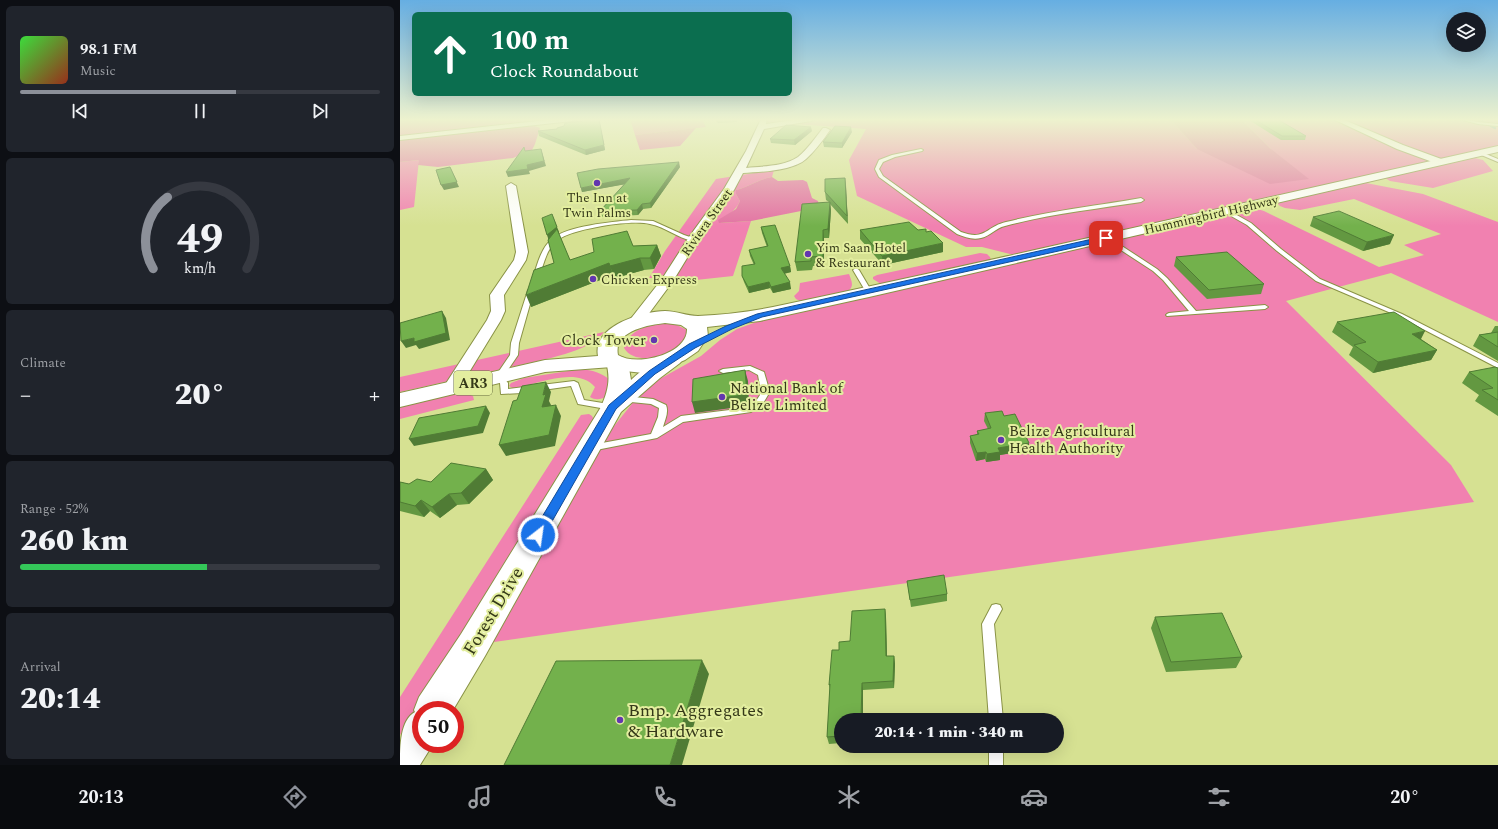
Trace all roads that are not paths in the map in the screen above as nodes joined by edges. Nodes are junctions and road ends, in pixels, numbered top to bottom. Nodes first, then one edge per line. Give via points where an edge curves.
1 (747, 155) edge
2 (805, 155) edge
3 (900, 155) edge
4 (1421, 155) edge
5 (1473, 155) edge
6 (1484, 155) edge
7 (1498, 160) edge
8 (1441, 162) junction
9 (739, 171) junction
10 (511, 186) dead end
11 (1141, 200) dead end
12 (1226, 211) junction
13 (1106, 238) junction
14 (693, 239) junction
15 (856, 270) dead end
16 (869, 292) junction
17 (652, 300) junction
18 (1266, 307) dead end
19 (1194, 313) junction
20 (1169, 315) dead end
21 (760, 316) junction
22 (665, 317) junction
23 (693, 322) junction
24 (634, 324) junction
25 (692, 346) junction
26 (613, 355) junction
27 (673, 358) junction
28 (1498, 366) edge
29 (723, 371) dead end
30 (499, 377) junction
31 (451, 388) junction
32 (400, 400) edge
33 (617, 403) junction
34 (654, 436) junction
35 (589, 449) junction
36 (996, 609) dead end
37 (438, 701) edge
38 (995, 713) edge
39 (412, 743) edge
40 (996, 753) edge
41 (400, 762) edge
42 (996, 765) edge

1 - 9 street, Riviera Street
2 - 9 street via 798,161 779,166
3 - 11 lane via 882,161 877,169 881,177 959,233 970,237 979,237 988,234 997,226 1029,218
4 - 8 street
5 - 8 main road, Hummingbird Highway
6 - 7 lane
8 - 12 main road, Hummingbird Highway
9 - 14 street, Riviera Street via 719,206
10 - 31 street via 522,252 520,260 496,295 498,311 494,320
12 - 13 main road, Hummingbird Highway
12 - 28 lane via 1249,224 1318,280 1400,315
13 - 16 main road, Hummingbird Highway
13 - 19 lane via 1165,278
14 - 17 street, Riviera Street
14 - 30 lane via 685,239 644,221 621,222 560,235 552,242 538,269 514,342 514,355
15 - 16 lane
16 - 21 main road, Hummingbird Highway
17 - 22 street via 659,313
17 - 24 street, Riviera Street
18 - 19 lane
19 - 20 lane
21 - 23 main road, Hummingbird Highway
21 - 25 main road, Hummingbird Highway
22 - 23 main road, Hummingbird Highway
22 - 24 main road, Hummingbird Highway
23 - 25 main road via 699,333
24 - 26 main road, Hummingbird Highway via 614,336
25 - 27 main road, Hummingbird Highway
26 - 27 main road via 628,366 643,366
26 - 30 main road, AR3 via 545,366
26 - 33 main road, Forest Drive via 621,375
27 - 33 main road, Forest Drive via 652,372
29 - 34 lane via 750,368 761,374 766,385 764,397 748,410 681,419
30 - 31 main road, AR3
30 - 33 lane via 504,383 504,392 520,392 574,383 581,402
31 - 32 main road, AR3
33 - 34 lane via 653,402 663,407 662,417
33 - 35 main road, Forest Drive
34 - 35 lane
35 - 37 main road, Forest Drive
36 - 38 lane via 988,624
39 - 41 main road
40 - 42 lane

